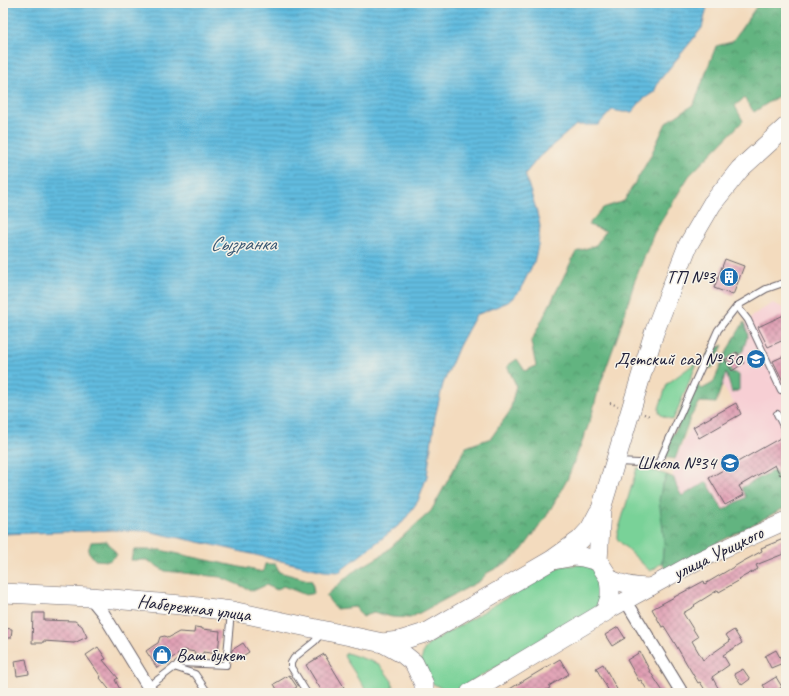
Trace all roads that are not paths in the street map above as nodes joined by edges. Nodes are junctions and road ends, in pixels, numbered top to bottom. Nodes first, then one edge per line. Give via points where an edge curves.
1 (786, 127) edge
2 (786, 282) edge
3 (737, 306) junction
4 (781, 390) dead end
5 (777, 414) dead end
6 (786, 432) edge
7 (615, 462) junction
8 (601, 509) junction
9 (786, 522) edge
10 (552, 560) junction
11 (598, 561) junction
12 (610, 578) junction
13 (651, 587) junction
14 (3, 593) edge
15 (90, 597) junction
16 (626, 601) junction
17 (232, 611) junction
18 (605, 612) junction
19 (324, 630) junction
20 (428, 632) junction
21 (382, 643) junction
22 (414, 663) junction
23 (174, 667) junction
24 (150, 690) edge
25 (428, 690) edge
26 (208, 693) edge
27 (307, 693) edge
28 (470, 693) edge
29 (682, 693) edge

1 - 7 main road via 740,168 712,204 688,245 654,332
2 - 3 lane via 766,289
3 - 4 lane via 748,320
3 - 7 lane via 718,330 658,464
5 - 6 lane
7 - 8 main road
8 - 10 main road via 590,529 580,540
8 - 11 main road
9 - 13 main road, улица Урицкого via 699,560
10 - 11 main road via 575,556
10 - 20 main road
11 - 12 main road
12 - 13 main road via 627,585
12 - 18 main road via 610,597
13 - 16 main road, улица Урицкого
14 - 15 main road, Набережная улица
15 - 17 main road, Набережная улица
15 - 24 street via 103,613
16 - 18 main road, улица Урицкого
16 - 29 street
17 - 19 main road, Набережная улица
17 - 23 lane via 226,665 180,663
18 - 28 main road
19 - 21 main road, Набережная улица
19 - 27 lane via 291,663
20 - 21 main road
20 - 22 main road
21 - 22 main road
22 - 25 main road
23 - 24 lane
23 - 26 lane via 195,674

